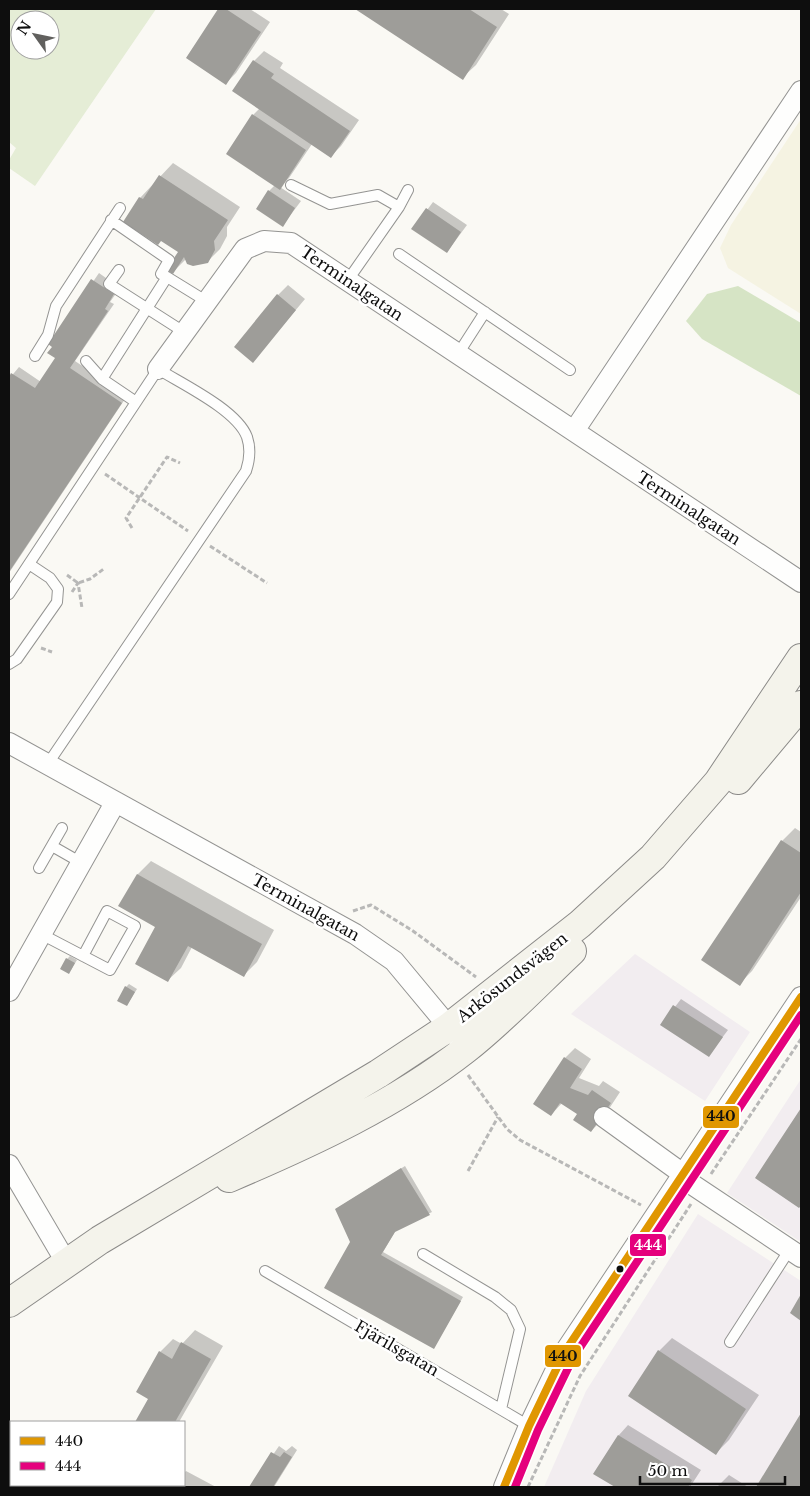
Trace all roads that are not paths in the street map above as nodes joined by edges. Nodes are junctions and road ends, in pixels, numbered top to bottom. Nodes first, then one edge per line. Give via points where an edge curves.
1 (801, 91) edge
2 (291, 185) dead end
3 (408, 190) dead end
4 (399, 206) junction
5 (120, 208) dead end
6 (111, 220) junction
7 (399, 254) dead end
8 (119, 270) dead end
9 (167, 277) junction
10 (348, 280) junction
11 (206, 301) junction
12 (148, 309) junction
13 (486, 312) junction
14 (184, 332) junction
15 (458, 354) junction
16 (35, 356) dead end
17 (86, 361) dead end
18 (158, 369) junction
19 (570, 370) dead end
20 (102, 379) junction
21 (136, 402) junction
22 (574, 432) junction
23 (29, 564) junction
24 (801, 582) edge
25 (9, 594) edge
26 (801, 658) edge
27 (9, 664) edge
28 (801, 705) edge
29 (9, 743) edge
30 (46, 765) junction
31 (115, 803) junction
32 (62, 828) dead end
33 (52, 846) junction
34 (80, 862) junction
35 (39, 868) dead end
36 (41, 934) junction
37 (83, 956) junction
38 (9, 991) edge
39 (801, 997) edge
40 (449, 1027) junction
41 (466, 1061) junction
42 (604, 1117) dead end
43 (9, 1165) edge
44 (682, 1175) junction
45 (148, 1212) junction
46 (796, 1253) edge
47 (423, 1254) dead end
48 (66, 1262) junction
49 (265, 1271) dead end
50 (9, 1303) edge
51 (730, 1342) dead end
52 (501, 1409) junction
53 (529, 1426) junction
54 (504, 1487) edge

1 - 22 street
2 - 4 lane via 330,204 378,195
3 - 4 lane
4 - 10 lane
5 - 6 lane
6 - 9 lane via 170,261 161,274
6 - 16 lane via 56,306 48,335
7 - 13 lane
8 - 12 lane via 109,284
9 - 11 lane
9 - 12 lane
10 - 11 street, Terminalgatan via 291,243 264,241 244,248
10 - 15 street, Terminalgatan
11 - 14 street, Terminalgatan
12 - 14 lane
12 - 20 lane
13 - 15 lane
13 - 19 lane
14 - 18 street, Terminalgatan
15 - 22 street, Terminalgatan
17 - 20 lane
18 - 21 lane, Terminalgatan
18 - 30 lane via 223,410 239,424 247,436 251,454 246,471
20 - 21 lane
21 - 23 lane, Terminalgatan
22 - 24 street, Terminalgatan
23 - 25 lane, Terminalgatan
23 - 27 lane via 54,583 58,589 56,602 17,658
26 - 40 main road, Arkösundsvägen via 718,782 653,857 580,924
28 - 41 main road, Arkösundsvägen via 748,770 625,899 495,1025
29 - 30 street, Terminalgatan
30 - 31 street, Terminalgatan
31 - 34 street
31 - 40 street, Terminalgatan via 333,922 394,961
32 - 33 lane
33 - 34 lane
33 - 35 lane
34 - 36 street
36 - 37 lane
36 - 38 street
37 - 37 lane via 110,970 135,926 106,911
39 - 44 street
40 - 41 street, Terminalgatan
40 - 45 main road, Arkösundsvägen via 378,1074
41 - 45 main road, Arkösundsvägen via 412,1086 343,1126
42 - 44 street
43 - 48 street
44 - 46 street
44 - 53 street via 564,1353
45 - 48 main road, Arkösundsvägen
46 - 51 lane
47 - 52 lane via 511,1310 520,1329
48 - 50 main road, Arkösundsvägen
49 - 52 lane, Fjärilsgatan
52 - 53 lane, Fjärilsgatan
53 - 54 street

